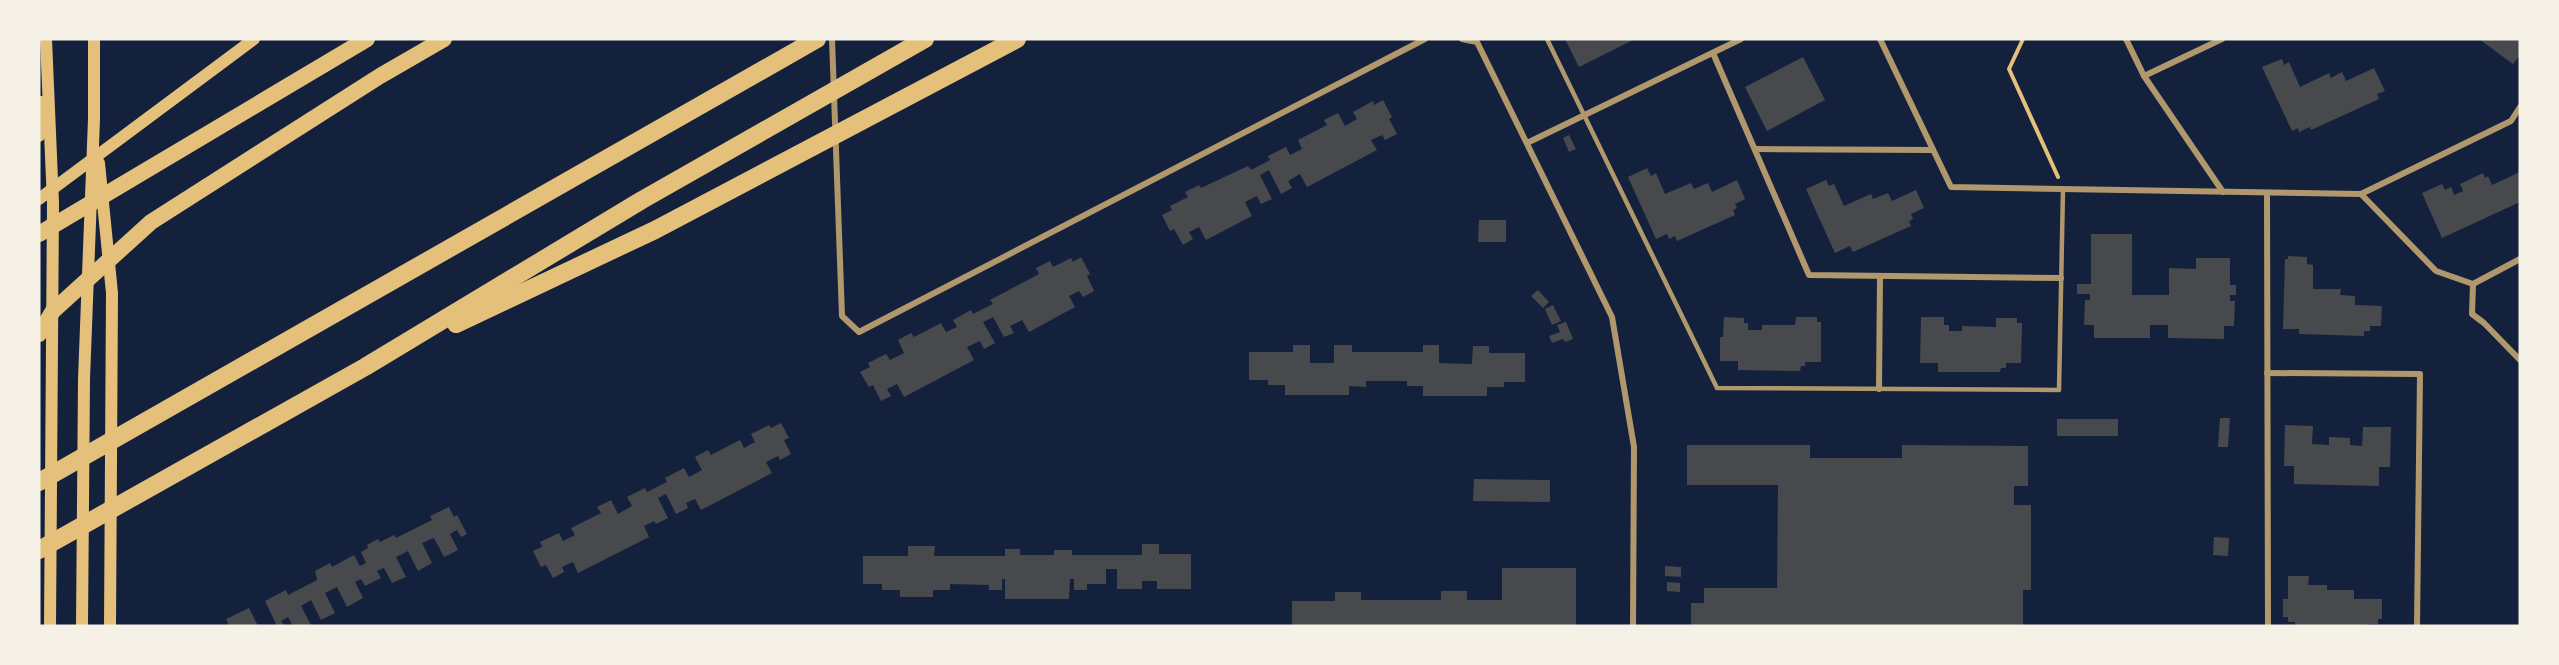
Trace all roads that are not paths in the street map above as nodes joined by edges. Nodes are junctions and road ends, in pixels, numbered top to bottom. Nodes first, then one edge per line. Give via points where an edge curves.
1 (46, 39) edge
2 (94, 39) edge
3 (254, 39) edge
4 (367, 39) edge
5 (444, 39) edge
6 (817, 39) edge
7 (832, 39) edge
8 (925, 39) edge
9 (1017, 39) edge
10 (1425, 39) edge
11 (1462, 39) edge
12 (1547, 39) edge
13 (1741, 39) edge
14 (1880, 39) edge
15 (2126, 39) edge
16 (2222, 39) edge
17 (1479, 40) edge
18 (1713, 53) junction
19 (46, 56) junction
20 (2144, 76) junction
21 (2520, 107) edge
22 (1583, 115) junction
23 (94, 119) junction
24 (39, 136) edge
25 (1527, 143) junction
26 (1755, 149) junction
27 (1933, 150) junction
28 (2063, 189) junction
29 (2223, 192) junction
30 (2267, 193) junction
31 (2361, 194) junction
32 (39, 199) edge
33 (39, 234) edge
34 (2520, 259) edge
35 (1880, 276) junction
36 (2061, 278) junction
37 (2474, 284) junction
38 (39, 334) edge
39 (2520, 360) edge
40 (365, 367) junction
41 (2267, 373) junction
42 (1879, 389) junction
43 (39, 483) edge
44 (39, 550) edge
45 (50, 626) edge
46 (82, 626) edge
47 (110, 626) edge
48 (1633, 626) edge
49 (2268, 626) edge
50 (2417, 626) edge

1 - 19 main road
2 - 23 main road
3 - 32 main road
4 - 33 highway
5 - 38 highway via 151,222 53,311
6 - 43 highway
7 - 10 street via 842,316 859,332
8 - 40 highway via 642,200
9 - 40 highway via 655,230
11 - 17 street
12 - 22 lane
13 - 18 street
14 - 27 street
15 - 20 street
16 - 20 street
17 - 25 street
18 - 22 street
18 - 26 street
19 - 24 main road
19 - 45 main road via 53,203
20 - 29 street
21 - 31 street via 2511,121
22 - 25 street
22 - 42 lane via 1717,388
23 - 46 main road via 84,379
23 - 47 main road via 112,293
25 - 48 street via 1612,317 1634,447
26 - 27 street
26 - 35 street via 1809,275
27 - 28 street via 1951,187
28 - 29 street
28 - 36 lane
29 - 30 street
30 - 31 street
30 - 41 street
31 - 37 street via 2436,271
34 - 37 street
35 - 36 street
35 - 42 street
36 - 42 lane via 2059,390
37 - 39 street via 2472,314
40 - 44 highway
41 - 49 street
41 - 50 street via 2420,374

